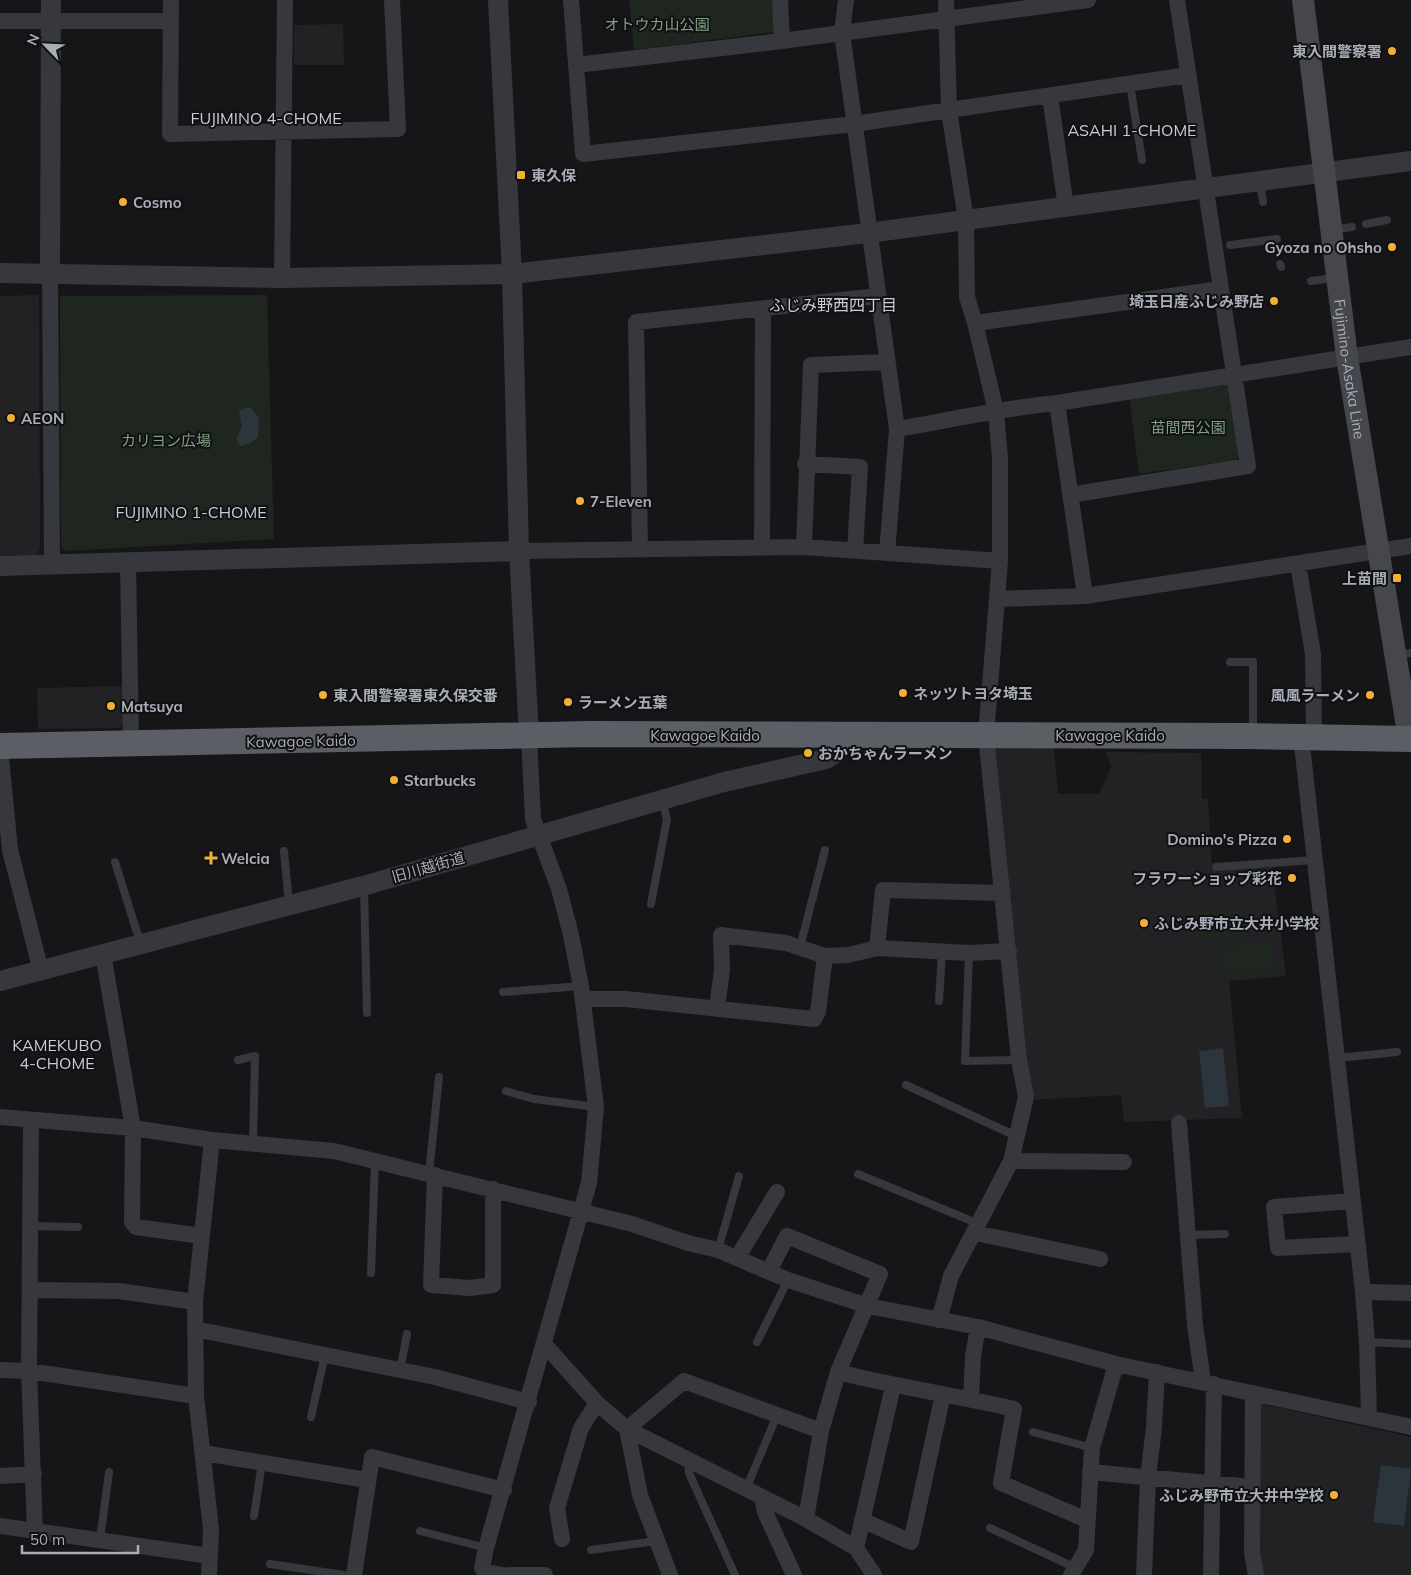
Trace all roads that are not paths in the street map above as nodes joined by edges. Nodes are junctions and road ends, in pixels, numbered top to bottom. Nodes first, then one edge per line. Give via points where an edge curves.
1 (50, 0) edge
2 (171, 0) edge
3 (285, 0) edge
4 (392, 0) edge
5 (498, 0) edge
6 (571, 0) edge
7 (780, 0) edge
8 (846, 0) edge
9 (946, 0) edge
10 (1088, 0) edge
11 (1177, 0) edge
12 (1302, 0) edge
13 (1046, 3) edge
14 (945, 19) junction
15 (0, 21) edge
16 (50, 22) junction
17 (171, 22) junction
18 (842, 33) junction
19 (782, 41) junction
20 (576, 65) junction
21 (1188, 75) junction
22 (1130, 84) junction
23 (1050, 96) junction
24 (949, 111) junction
25 (854, 124) junction
26 (284, 132) junction
27 (1142, 160) dead end
28 (1411, 161) edge
29 (1323, 174) junction
30 (1260, 182) junction
31 (1206, 189) junction
32 (1263, 202) dead end
33 (1066, 207) junction
34 (966, 220) junction
35 (1387, 220) dead end
36 (1366, 224) dead end
37 (868, 233) junction
38 (1277, 239) dead end
39 (1230, 245) dead end
40 (0, 273) edge
41 (50, 273) junction
42 (512, 274) junction
43 (282, 278) junction
44 (1336, 278) junction
45 (1311, 281) dead end
46 (1221, 288) junction
47 (878, 296) junction
48 (763, 309) junction
49 (976, 323) junction
50 (1410, 350) edge
51 (1346, 357) junction
52 (887, 362) junction
53 (1235, 374) junction
54 (1057, 403) junction
55 (996, 411) junction
56 (897, 428) junction
57 (805, 464) junction
58 (1070, 495) junction
59 (1411, 546) edge
60 (762, 547) junction
61 (640, 548) junction
62 (804, 548) junction
63 (519, 551) junction
64 (1378, 551) junction
65 (855, 552) junction
66 (887, 553) junction
67 (1000, 561) junction
68 (128, 562) junction
69 (52, 564) junction
70 (1298, 564) junction
71 (0, 566) edge
72 (1085, 596) junction
73 (998, 599) junction
74 (1404, 654) edge
75 (1230, 662) dead end
76 (986, 735) junction
77 (529, 736) junction
78 (842, 736) junction
79 (1253, 736) junction
80 (1307, 736) junction
81 (1410, 743) edge
82 (131, 745) junction
83 (0, 746) edge
84 (662, 800) junction
85 (539, 834) junction
86 (825, 850) dead end
87 (284, 851) dead end
88 (1314, 860) junction
89 (116, 862) dead end
90 (1216, 867) dead end
91 (364, 886) junction
92 (1003, 893) junction
93 (651, 904) dead end
94 (289, 906) junction
95 (141, 944) junction
96 (800, 947) junction
97 (877, 948) junction
98 (1008, 951) junction
99 (942, 952) junction
100 (969, 953) junction
101 (103, 954) junction
102 (825, 956) junction
103 (41, 970) junction
104 (0, 981) edge
105 (503, 992) dead end
106 (582, 992) junction
107 (939, 1001) dead end
108 (718, 1008) junction
109 (367, 1013) dead end
110 (1397, 1052) dead end
111 (1338, 1058) junction
112 (238, 1060) dead end
113 (1019, 1060) junction
114 (439, 1077) dead end
115 (906, 1085) dead end
116 (506, 1091) dead end
117 (596, 1106) junction
118 (0, 1117) edge
119 (31, 1120) junction
120 (1178, 1123) dead end
121 (133, 1128) junction
122 (1016, 1136) junction
123 (212, 1140) junction
124 (253, 1144) junction
125 (374, 1161) junction
126 (1011, 1162) junction
127 (1124, 1162) dead end
128 (432, 1174) junction
129 (858, 1174) dead end
130 (739, 1176) dead end
131 (493, 1189) junction
132 (777, 1192) dead end
133 (1352, 1201) junction
134 (581, 1211) junction
135 (31, 1226) junction
136 (78, 1227) dead end
137 (977, 1229) junction
138 (1226, 1234) dead end
139 (1188, 1235) junction
140 (202, 1236) junction
141 (1357, 1244) junction
142 (718, 1250) junction
143 (737, 1258) junction
144 (1100, 1259) dead end
145 (769, 1271) junction
146 (371, 1273) dead end
147 (788, 1280) junction
148 (30, 1290) junction
149 (1363, 1292) junction
150 (1411, 1293) edge
151 (195, 1302) junction
152 (868, 1306) junction
153 (939, 1320) junction
154 (978, 1327) junction
155 (195, 1330) junction
156 (407, 1334) dead end
157 (757, 1342) dead end
158 (1368, 1342) junction
159 (1411, 1344) edge
160 (545, 1345) junction
161 (325, 1355) junction
162 (1116, 1364) junction
163 (0, 1370) edge
164 (400, 1370) junction
165 (29, 1371) junction
166 (838, 1372) junction
167 (1157, 1372) junction
168 (1208, 1382) junction
169 (892, 1386) junction
170 (1253, 1393) junction
171 (943, 1394) junction
172 (196, 1396) junction
173 (971, 1399) junction
174 (529, 1402) junction
175 (597, 1403) junction
176 (777, 1415) junction
177 (312, 1417) dead end
178 (1369, 1418) junction
179 (1411, 1427) edge
180 (627, 1430) junction
181 (820, 1431) junction
182 (1033, 1432) dead end
183 (1092, 1448) junction
184 (203, 1453) junction
185 (688, 1460) junction
186 (262, 1463) junction
187 (109, 1472) dead end
188 (1090, 1472) junction
189 (34, 1474) junction
190 (0, 1476) edge
191 (1148, 1478) junction
192 (367, 1480) junction
193 (1213, 1483) junction
194 (1252, 1487) junction
195 (746, 1489) junction
196 (504, 1490) junction
197 (762, 1497) junction
198 (254, 1516) dead end
199 (806, 1519) junction
200 (862, 1520) junction
201 (1087, 1520) junction
202 (0, 1526) edge
203 (990, 1528) dead end
204 (420, 1531) dead end
205 (35, 1532) junction
206 (562, 1539) dead end
207 (100, 1540) junction
208 (656, 1541) junction
209 (486, 1548) junction
210 (856, 1548) junction
211 (591, 1550) dead end
212 (210, 1556) junction
213 (270, 1564) dead end
214 (1073, 1571) edge
215 (209, 1575) edge
216 (344, 1575) edge
217 (354, 1575) edge
218 (502, 1575) edge
219 (508, 1575) edge
220 (544, 1575) edge
221 (670, 1575) edge
222 (735, 1575) edge
223 (794, 1575) edge
224 (874, 1575) edge
225 (1144, 1575) edge
226 (1210, 1575) edge
227 (1256, 1575) edge

1 - 16 street
2 - 17 street
3 - 26 street
4 - 26 street via 398,129
5 - 42 street
6 - 20 street
7 - 19 street
8 - 18 street
9 - 14 street
10 - 13 street
11 - 21 street
12 - 29 main road, Fujimino-Asaka Line
13 - 14 street
14 - 18 street
14 - 24 street
15 - 16 street
16 - 17 street
16 - 41 street
17 - 26 street via 170,134
18 - 19 street
18 - 25 street
19 - 20 street
20 - 25 street via 583,154
21 - 22 street
21 - 31 street
22 - 23 street
22 - 27 lane
23 - 24 street
23 - 33 street
24 - 25 street
24 - 34 street
25 - 37 street
26 - 43 street
28 - 29 street
29 - 30 street
29 - 44 main road, Fujimino-Asaka Line via 1341,228
30 - 31 street
30 - 32 lane
31 - 33 street
31 - 46 street
33 - 34 street
34 - 37 street
34 - 49 street via 967,297
35 - 36 lane
37 - 42 street
37 - 47 street
38 - 39 lane
40 - 41 street
41 - 43 street
41 - 69 street
42 - 43 street
42 - 63 street
44 - 45 lane
44 - 51 main road, Fujimino-Asaka Line
46 - 49 street
46 - 53 street
47 - 48 street
47 - 52 street
48 - 60 street
48 - 61 street via 636,322
49 - 55 street
50 - 51 street
51 - 53 street
51 - 64 main road, Fujimino-Asaka Line
52 - 56 street
52 - 57 street via 811,365
53 - 54 street
53 - 58 street via 1248,466
54 - 55 street
54 - 58 street
55 - 56 street
55 - 67 street via 1000,459
56 - 66 street
57 - 62 street
57 - 65 street via 860,467
58 - 72 street
59 - 64 street
60 - 61 street
60 - 62 street
61 - 63 street
62 - 65 street
63 - 68 street
63 - 77 street
64 - 70 street
64 - 74 main road, Fujimino-Asaka Line
65 - 66 street
66 - 67 street
67 - 73 street
68 - 69 street
68 - 82 street
69 - 71 street
70 - 72 street
70 - 80 street via 1313,654
72 - 73 street
73 - 76 street
74 - 81 main road, Fujimino-Asaka Line
75 - 79 lane via 1253,662
76 - 78 highway, Kawagoe Kaido
76 - 79 highway, Kawagoe Kaido
76 - 92 street
77 - 78 highway, Kawagoe Kaido
77 - 82 highway, Kawagoe Kaido
77 - 85 street via 533,819
78 - 84 street, 旧川越街道 via 837,752 826,759
79 - 80 highway, Kawagoe Kaido
80 - 81 highway, Kawagoe Kaido
80 - 88 street
82 - 83 highway, Kawagoe Kaido
83 - 103 street via 10,850
84 - 85 street, 旧川越街道
84 - 93 lane via 666,819
85 - 91 street, 旧川越街道
85 - 106 street via 559,889
86 - 96 lane
87 - 94 lane
88 - 90 lane
88 - 111 street
89 - 95 lane
91 - 94 street, 旧川越街道
91 - 109 lane
92 - 97 street via 883,890
92 - 98 street
94 - 95 street, 旧川越街道
95 - 101 street, 旧川越街道
96 - 102 street
96 - 108 street via 721,935
97 - 99 street
97 - 102 street via 848,955
98 - 100 street
98 - 113 street
99 - 100 street
99 - 107 lane
100 - 113 lane via 965,1061
101 - 103 street, 旧川越街道
101 - 121 street
102 - 108 street via 818,1012 814,1019
103 - 104 street, 旧川越街道
105 - 106 lane
106 - 108 street
106 - 117 street
110 - 111 lane
111 - 133 street
112 - 124 lane via 255,1056
113 - 122 street via 1026,1097
114 - 128 lane
115 - 122 lane
116 - 117 lane via 534,1099
117 - 134 street via 588,1183
118 - 119 street
119 - 121 street
119 - 135 street
120 - 139 street
121 - 123 street
121 - 140 street via 133,1226
122 - 126 street
123 - 124 street
123 - 140 street
124 - 125 street via 334,1151
125 - 128 street
125 - 146 lane
126 - 127 street
126 - 137 street
128 - 131 street
128 - 131 street via 431,1286 470,1288 493,1284
129 - 137 lane
130 - 142 lane
131 - 134 street
132 - 143 street
133 - 141 street
133 - 141 street via 1274,1207 1278,1248
134 - 142 street
134 - 160 street
135 - 136 lane
135 - 148 street
137 - 144 street
137 - 153 street via 951,1276
138 - 139 lane
139 - 168 street via 1195,1325
140 - 151 street
141 - 149 street
142 - 143 street
143 - 145 street
145 - 147 street
145 - 152 street via 787,1236 880,1274
147 - 152 street
147 - 157 lane
148 - 151 street via 120,1292
148 - 165 street
149 - 150 street
149 - 158 street
151 - 155 street
152 - 153 street
152 - 166 street
153 - 154 street
154 - 162 street
154 - 173 street
155 - 161 street
155 - 172 street
156 - 164 lane
158 - 159 lane
158 - 178 street
160 - 174 street
160 - 175 street
161 - 164 street
161 - 177 lane
162 - 167 street
162 - 183 street
163 - 165 street
164 - 174 street
165 - 172 street
165 - 189 street
166 - 169 street
166 - 181 street
167 - 168 street
167 - 191 street
168 - 170 street
168 - 193 street
169 - 171 street
169 - 200 street
170 - 178 street
170 - 194 street
171 - 173 street
171 - 200 street via 911,1542
172 - 184 street
173 - 201 street via 1014,1409 1001,1483
174 - 196 street
175 - 180 street
175 - 206 street via 581,1428 557,1508
176 - 180 street via 684,1382
176 - 181 street
176 - 195 lane
178 - 179 street
180 - 185 street
180 - 208 street via 640,1495
181 - 199 street
182 - 183 lane
183 - 188 street
184 - 186 street
184 - 212 street via 211,1529
185 - 195 street
185 - 222 lane via 689,1473
186 - 192 street
186 - 198 lane
187 - 207 lane
188 - 191 street
188 - 201 street
189 - 190 street
189 - 205 street
191 - 193 street
191 - 225 street
192 - 196 street via 372,1457
192 - 217 street
193 - 194 street
193 - 226 street
194 - 227 street via 1252,1553
195 - 197 street
196 - 209 street
197 - 199 street
197 - 223 street via 765,1512
199 - 210 street
200 - 210 street
201 - 214 street via 1086,1550
202 - 205 street
203 - 214 lane
204 - 209 lane
205 - 207 street
207 - 212 street
208 - 211 lane
208 - 221 street
209 - 218 street via 482,1568
210 - 224 street
212 - 215 street
213 - 216 lane
219 - 220 street

